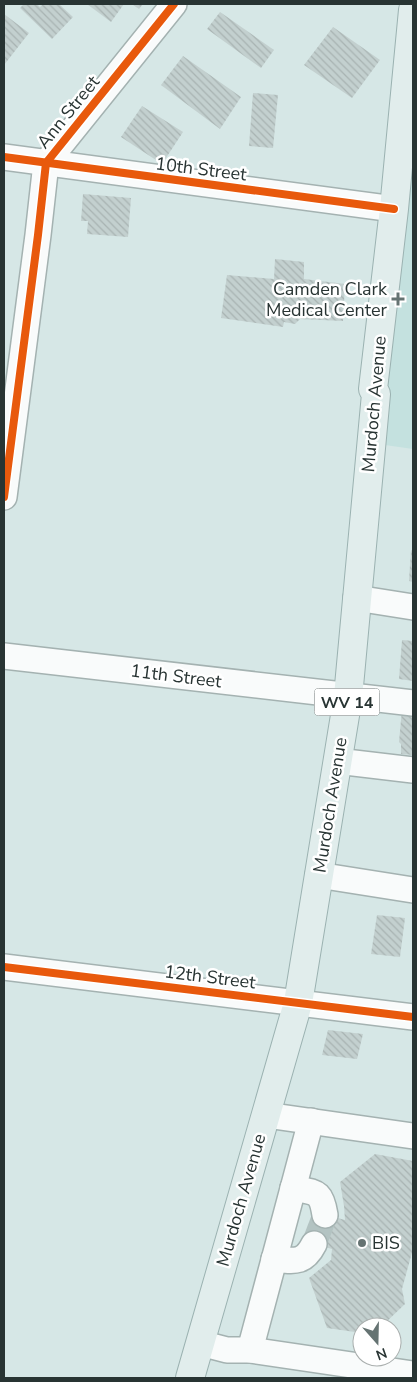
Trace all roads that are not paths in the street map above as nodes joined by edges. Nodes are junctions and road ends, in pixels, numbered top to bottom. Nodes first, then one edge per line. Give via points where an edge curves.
1 (174, 4) edge
2 (413, 10) edge
3 (4, 157) edge
4 (46, 164) junction
5 (394, 209) junction
6 (4, 497) edge
7 (356, 598) junction
8 (413, 607) edge
9 (4, 656) edge
10 (348, 697) junction
11 (413, 703) edge
12 (337, 761) junction
13 (413, 770) edge
14 (318, 875) junction
15 (413, 890) edge
16 (4, 967) edge
17 (298, 1003) junction
18 (413, 1017) edge
19 (266, 1115) junction
20 (311, 1121) junction
21 (413, 1136) edge
22 (293, 1188) junction
23 (325, 1215) tunnel mouth
24 (314, 1244) tunnel mouth
25 (274, 1260) junction
26 (200, 1343) junction
27 (250, 1350) junction
28 (413, 1374) edge
29 (190, 1378) edge

1 - 4 street, Ann Street
2 - 5 main road, Murdoch Avenue / WV 14
3 - 4 street, 10th Street
4 - 5 street, 10th Street
4 - 6 street, Ann Street
5 - 7 main road, Murdoch Avenue / WV 14 via 373,389 376,394
7 - 8 street
7 - 10 main road, Murdoch Avenue / WV 14
9 - 10 street, 11th Street
10 - 11 street, 11th Street
10 - 12 main road, Murdoch Avenue / WV 14
12 - 13 street
12 - 14 main road, Murdoch Avenue / WV 14
14 - 15 street
14 - 17 main road, Murdoch Avenue / WV 14
16 - 17 street, 12th Street
17 - 18 street, 12th Street
17 - 19 main road, Murdoch Avenue / WV 14
19 - 20 street
19 - 26 main road, Murdoch Avenue / WV 14
20 - 21 street
20 - 22 street
22 - 23 street via 316,1193 323,1201
22 - 25 street
24 - 25 street via 308,1255 295,1261
25 - 27 street
26 - 27 street via 228,1350
26 - 29 main road, Murdoch Avenue / WV 14
27 - 28 street

